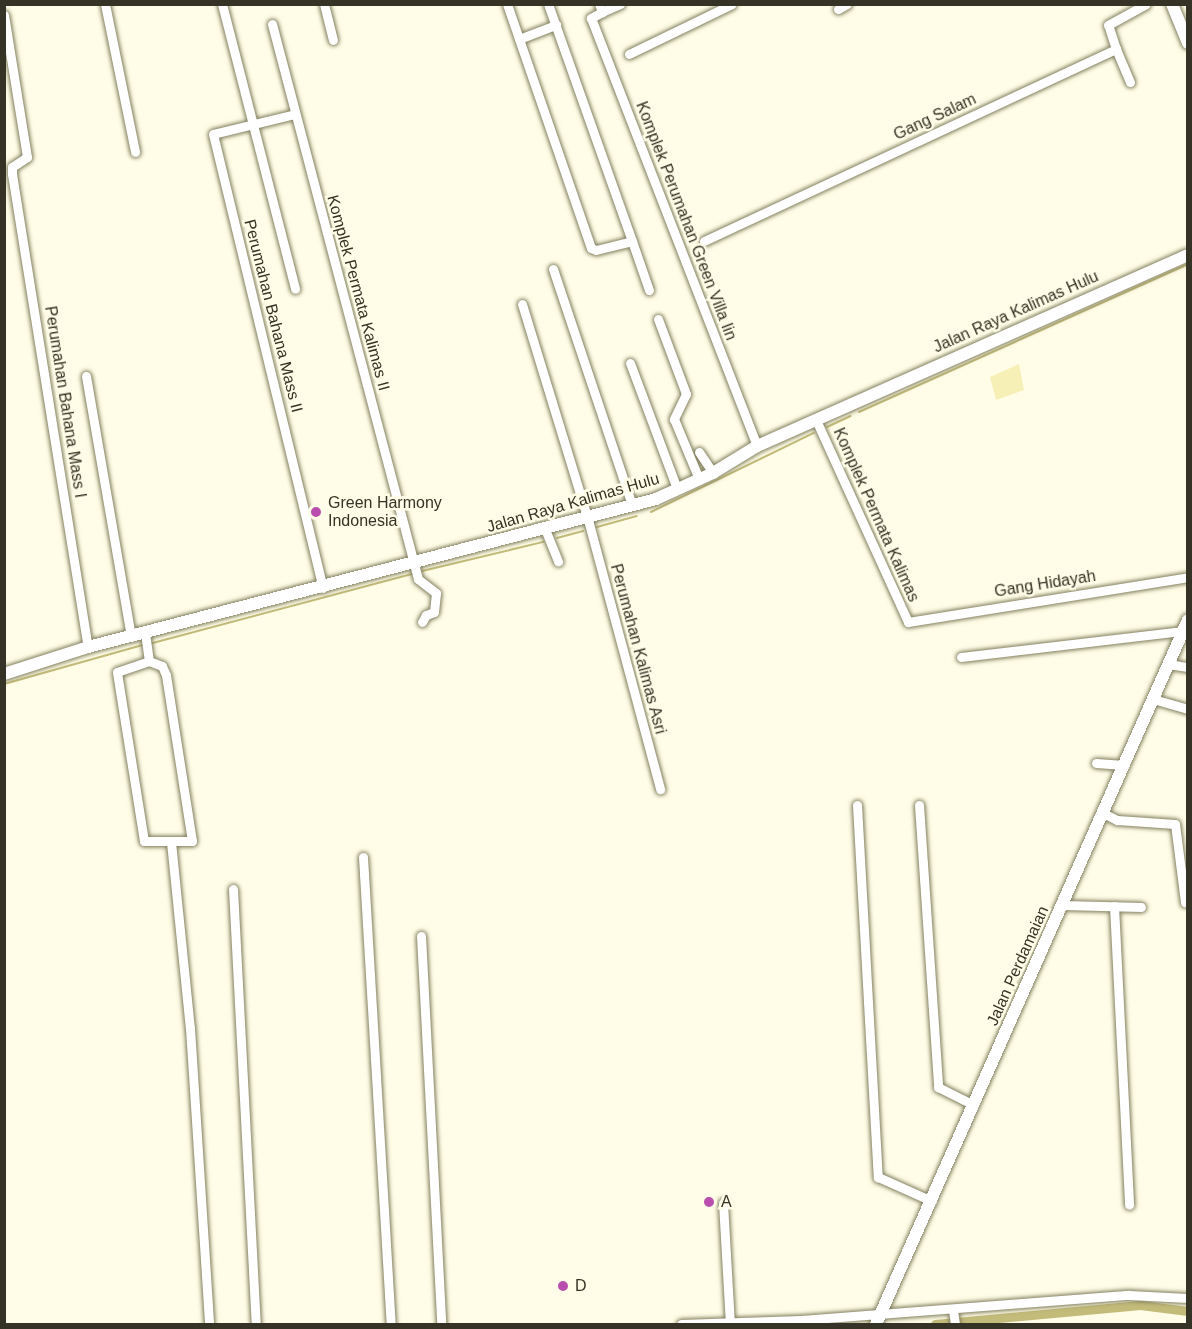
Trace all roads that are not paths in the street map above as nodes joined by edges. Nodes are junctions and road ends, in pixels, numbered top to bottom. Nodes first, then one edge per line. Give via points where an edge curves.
1 (105, 4) edge
2 (222, 4) edge
3 (324, 4) edge
4 (507, 4) edge
5 (549, 4) edge
6 (620, 4) edge
7 (732, 4) edge
8 (848, 4) edge
9 (1146, 4) edge
10 (1172, 4) edge
11 (838, 9) dead end
12 (601, 10) edge
13 (4, 15) edge
14 (272, 24) dead end
15 (556, 25) junction
16 (519, 39) junction
17 (333, 40) dead end
18 (1188, 43) edge
19 (1116, 49) junction
20 (629, 54) dead end
21 (1130, 82) dead end
22 (296, 114) junction
23 (253, 124) junction
24 (135, 152) dead end
25 (632, 241) junction
26 (704, 241) dead end
27 (1188, 255) edge
28 (553, 269) dead end
29 (295, 289) dead end
30 (649, 290) dead end
31 (522, 304) dead end
32 (658, 319) dead end
33 (630, 363) dead end
34 (86, 376) dead end
35 (816, 420) junction
36 (757, 446) junction
37 (699, 452) dead end
38 (713, 473) junction
39 (699, 479) junction
40 (677, 489) junction
41 (632, 505) junction
42 (587, 516) junction
43 (545, 529) junction
44 (558, 562) dead end
45 (415, 570) junction
46 (1188, 577) edge
47 (323, 588) junction
48 (422, 622) dead end
49 (908, 622) joint
50 (1185, 625) edge
51 (130, 637) junction
52 (146, 641) junction
53 (88, 647) junction
54 (961, 657) dead end
55 (149, 661) junction
56 (1168, 664) junction
57 (1188, 667) edge
58 (4, 674) edge
59 (1153, 699) junction
60 (1188, 709) edge
61 (1096, 763) dead end
62 (1124, 765) junction
63 (660, 789) dead end
64 (919, 805) dead end
65 (857, 806) dead end
66 (1103, 813) junction
67 (171, 842) junction
68 (363, 857) dead end
69 (232, 890) dead end
70 (1185, 902) dead end
71 (1063, 905) junction
72 (1114, 906) junction
73 (1141, 907) dead end
74 (421, 936) dead end
75 (974, 1105) junction
76 (932, 1201) junction
77 (723, 1203) dead end
78 (1128, 1205) dead end
79 (1188, 1298) edge
80 (954, 1318) edge
81 (878, 1321) edge
82 (730, 1323) junction
83 (208, 1324) edge
84 (256, 1324) edge
85 (391, 1324) edge
86 (441, 1324) edge
87 (681, 1324) edge

1 - 24 street
2 - 23 street
3 - 17 street
4 - 16 street
5 - 15 street
6 - 12 street
7 - 20 street
8 - 11 street
9 - 19 street via 1108,25
10 - 18 street
12 - 36 street, Komplek Perumahan Green Villa Iin via 591,18
13 - 53 street, Perumahan Bahana Mass I via 27,157 16,164 12,174
14 - 22 street, Komplek Permata Kalimas II
15 - 16 street
15 - 25 street
16 - 25 street via 591,248
19 - 21 street
19 - 26 street, Gang Salam
22 - 23 street, Perumahan Bahana Mass II
22 - 45 street, Komplek Permata Kalimas II
23 - 29 street
23 - 47 street, Perumahan Bahana Mass II via 213,134
25 - 30 street
27 - 35 street, Jalan Raya Kalimas Hulu
28 - 41 street
31 - 42 street, Perumahan Kalimas Asri
32 - 39 street via 686,394 674,419
33 - 40 street
34 - 51 street
35 - 36 street, Jalan Raya Kalimas Hulu
35 - 49 street, Komplek Permata Kalimas
36 - 38 street, Jalan Raya Kalimas Hulu
37 - 38 street
38 - 39 street, Jalan Raya Kalimas Hulu
39 - 40 street, Jalan Raya Kalimas Hulu
40 - 41 street, Jalan Raya Kalimas Hulu
41 - 42 street, Jalan Raya Kalimas Hulu
42 - 43 street, Jalan Raya Kalimas Hulu
42 - 63 street, Perumahan Kalimas Asri
43 - 44 street
43 - 45 street, Jalan Raya Kalimas Hulu
45 - 47 street, Jalan Raya Kalimas Hulu
45 - 48 street via 436,593 434,612
46 - 49 street, Gang Hidayah
47 - 52 street, Jalan Raya Kalimas Hulu
50 - 54 street
50 - 56 street, Jalan Perdamaian
51 - 52 street, Jalan Raya Kalimas Hulu
51 - 53 street, Jalan Raya Kalimas Hulu
52 - 55 street
53 - 58 street, Jalan Raya Kalimas Hulu
55 - 67 street via 162,666 166,675 192,841
55 - 67 street via 117,672 144,841
56 - 57 street
56 - 59 street, Jalan Perdamaian
59 - 60 street
59 - 62 street, Jalan Perdamaian
61 - 62 street
62 - 66 street, Jalan Perdamaian
64 - 75 street via 938,1087
65 - 76 street via 878,1177
66 - 70 street via 1117,820 1175,824
66 - 71 street, Jalan Perdamaian
67 - 83 street via 190,1028
68 - 85 street
69 - 84 street
71 - 72 street
71 - 75 street, Jalan Perdamaian
72 - 73 street
72 - 78 street
74 - 86 street
75 - 76 street, Jalan Perdamaian
76 - 81 street, Jalan Perdamaian
77 - 82 street
79 - 80 street via 1129,1295
80 - 81 street
81 - 82 street
82 - 87 street

